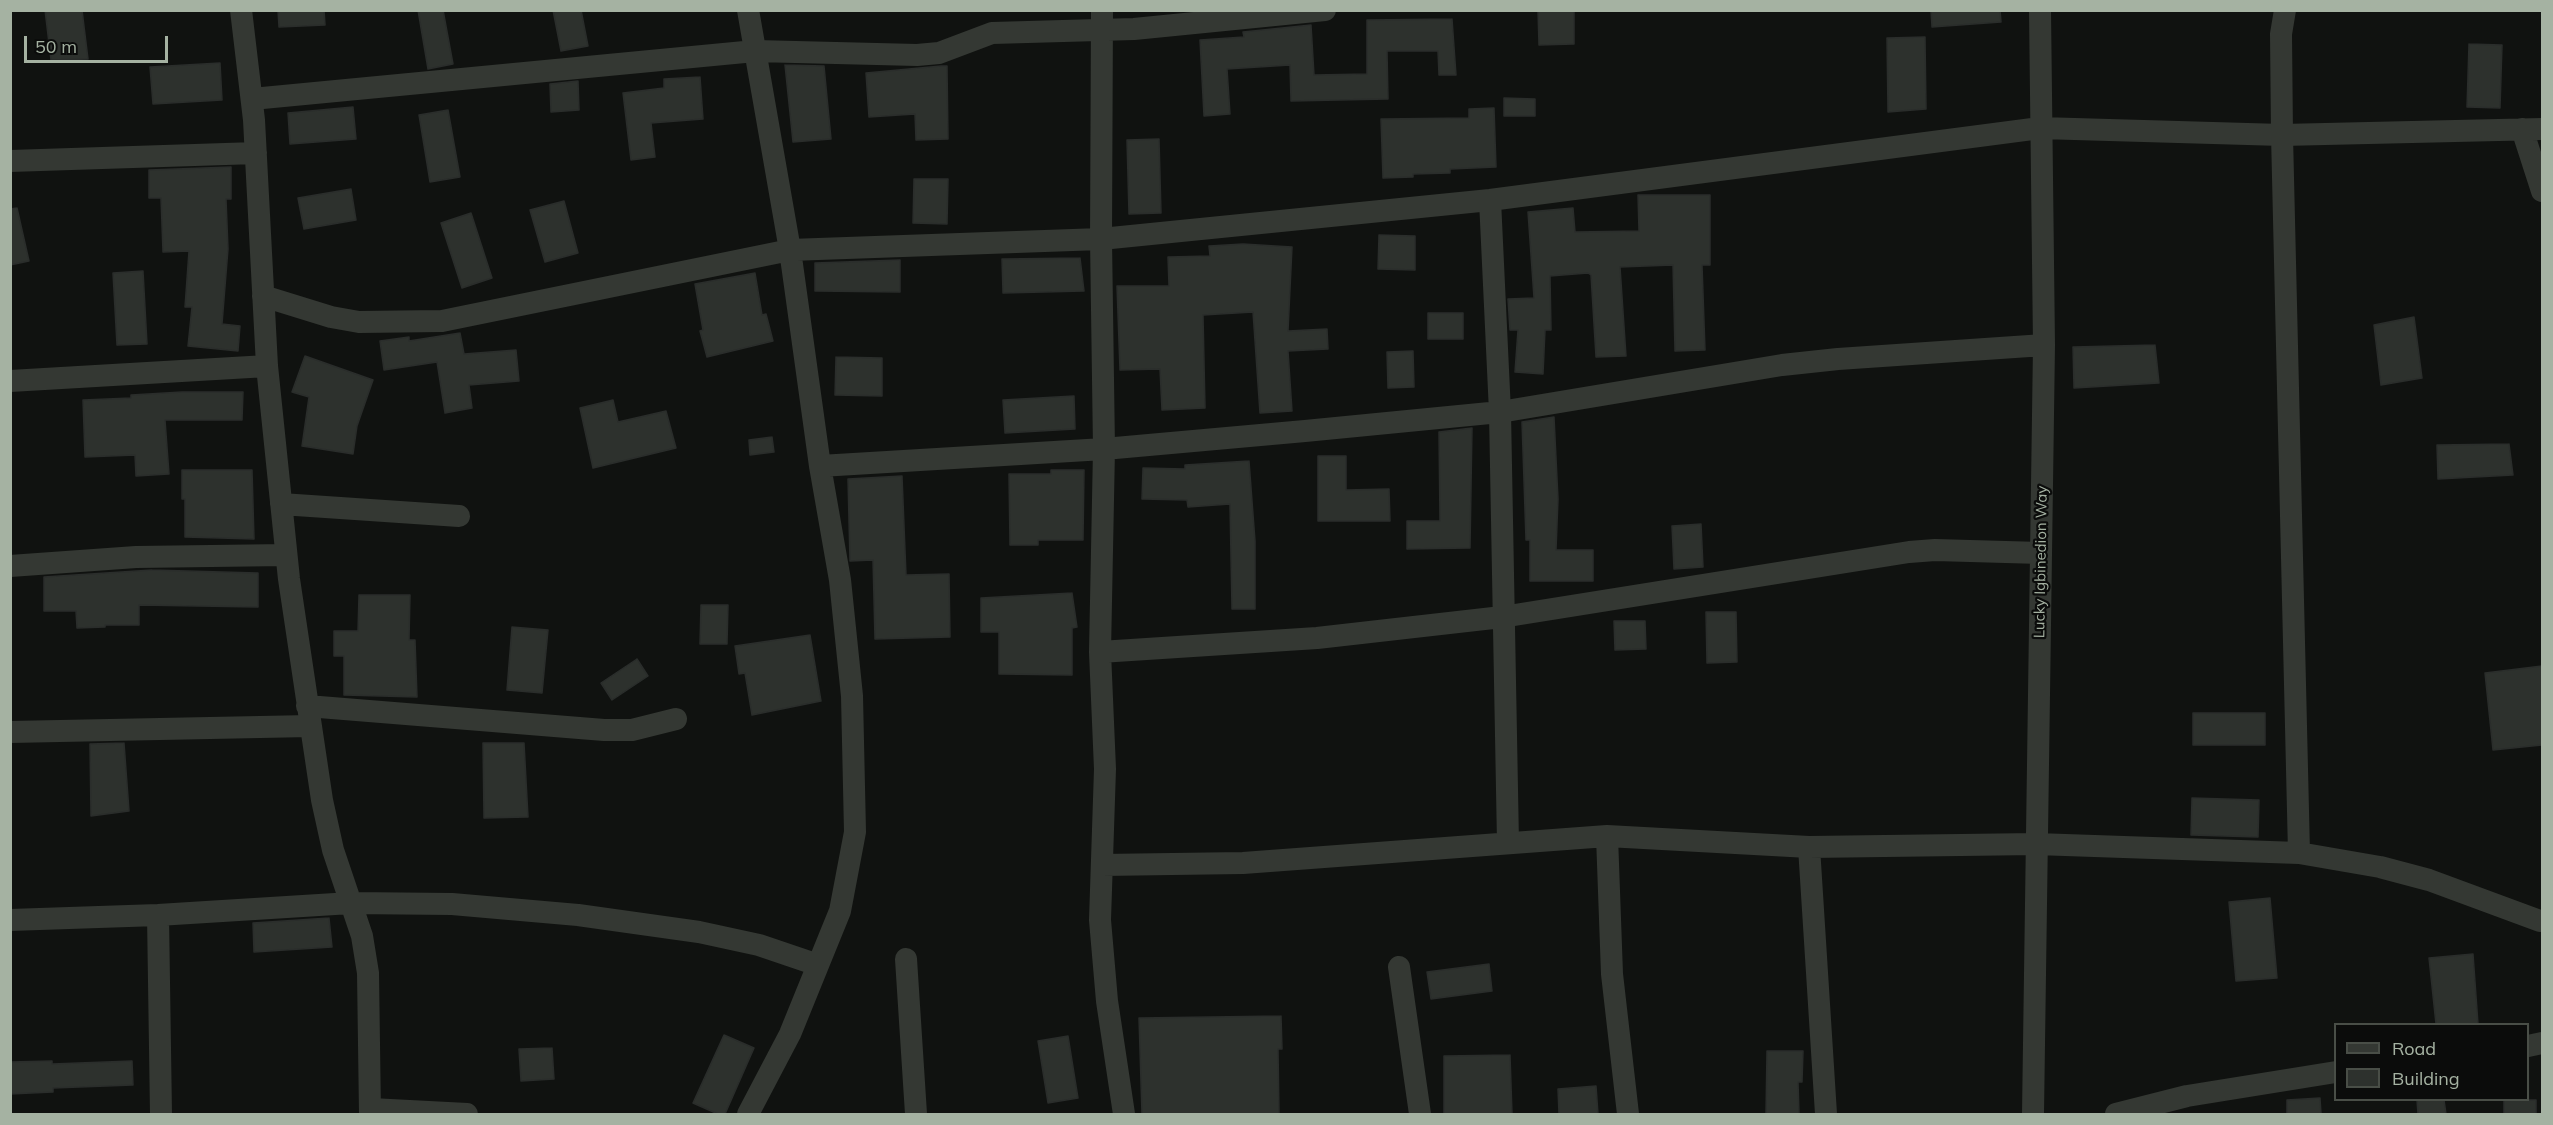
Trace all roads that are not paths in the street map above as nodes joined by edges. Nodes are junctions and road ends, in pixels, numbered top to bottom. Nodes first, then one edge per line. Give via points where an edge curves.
1 (241, 10) edge
2 (748, 10) edge
3 (1325, 10) edge
4 (2040, 10) edge
5 (2286, 10) edge
6 (1102, 20) edge
7 (755, 51) junction
8 (252, 99) junction
9 (2040, 128) junction
10 (2532, 129) edge
11 (2282, 135) junction
12 (256, 153) junction
13 (10, 161) edge
14 (2542, 191) edge
15 (1490, 200) junction
16 (1101, 239) junction
17 (790, 250) junction
18 (262, 296) junction
19 (2044, 345) junction
20 (267, 366) junction
21 (10, 381) edge
22 (1500, 412) junction
23 (1104, 449) junction
24 (819, 466) junction
25 (281, 504) junction
26 (459, 516) dead end
27 (2041, 553) junction
28 (286, 555) junction
29 (10, 566) edge
30 (1502, 617) junction
31 (1100, 652) junction
32 (309, 716) junction
33 (676, 719) dead end
34 (10, 732) edge
35 (1607, 836) junction
36 (1508, 843) junction
37 (2036, 844) junction
38 (1809, 847) junction
39 (2299, 853) junction
40 (1102, 865) junction
41 (351, 903) junction
42 (158, 915) junction
43 (10, 920) edge
44 (2540, 921) dead end
45 (906, 959) dead end
46 (818, 964) junction
47 (1399, 967) dead end
48 (2334, 1072) edge
49 (370, 1112) edge
50 (161, 1114) edge
51 (467, 1114) edge
52 (748, 1114) edge
53 (916, 1114) edge
54 (1124, 1114) edge
55 (1420, 1114) edge
56 (1628, 1114) edge
57 (1826, 1114) edge
58 (2033, 1114) edge
59 (2116, 1114) edge

1 - 8 street
2 - 7 street
3 - 6 street via 1173,26
4 - 9 street, Lucky Igbinedion Way
5 - 11 street via 2281,34
6 - 7 street via 992,33 939,53 917,55
6 - 16 street
7 - 8 street
7 - 17 street
8 - 12 street
9 - 11 street
9 - 15 street
9 - 19 street, Lucky Igbinedion Way
10 - 11 street
10 - 14 street
11 - 39 street
12 - 13 street
12 - 18 street
15 - 16 street
15 - 22 street
16 - 17 street
16 - 23 street
17 - 18 street via 442,321 359,322
17 - 24 street
18 - 20 street
19 - 22 street via 1782,365
19 - 27 street, Lucky Igbinedion Way
20 - 21 street
20 - 25 street
22 - 23 street
22 - 30 street
23 - 24 street
23 - 31 street
24 - 46 street via 840,580 852,696 855,832 840,911
25 - 26 street
25 - 28 street
27 - 30 street via 1909,552
27 - 37 street, Lucky Igbinedion Way
28 - 29 street
28 - 32 street
30 - 31 street via 1317,638
30 - 36 street
31 - 40 street via 1106,769
32 - 33 street via 604,730 632,730
32 - 34 street
32 - 41 street via 333,850
35 - 36 street
35 - 38 street
35 - 56 street via 1612,964
36 - 40 street via 1243,863
37 - 38 street
37 - 39 street
37 - 58 street, Lucky Igbinedion Way
38 - 57 street
39 - 44 street via 2429,880
40 - 54 street via 1102,946
41 - 42 street
41 - 46 street via 511,908 618,920 759,945
41 - 49 street via 368,973
42 - 43 street
42 - 50 street
45 - 53 street
46 - 52 street via 790,1034
47 - 55 street
48 - 59 street via 2187,1096
49 - 51 street

